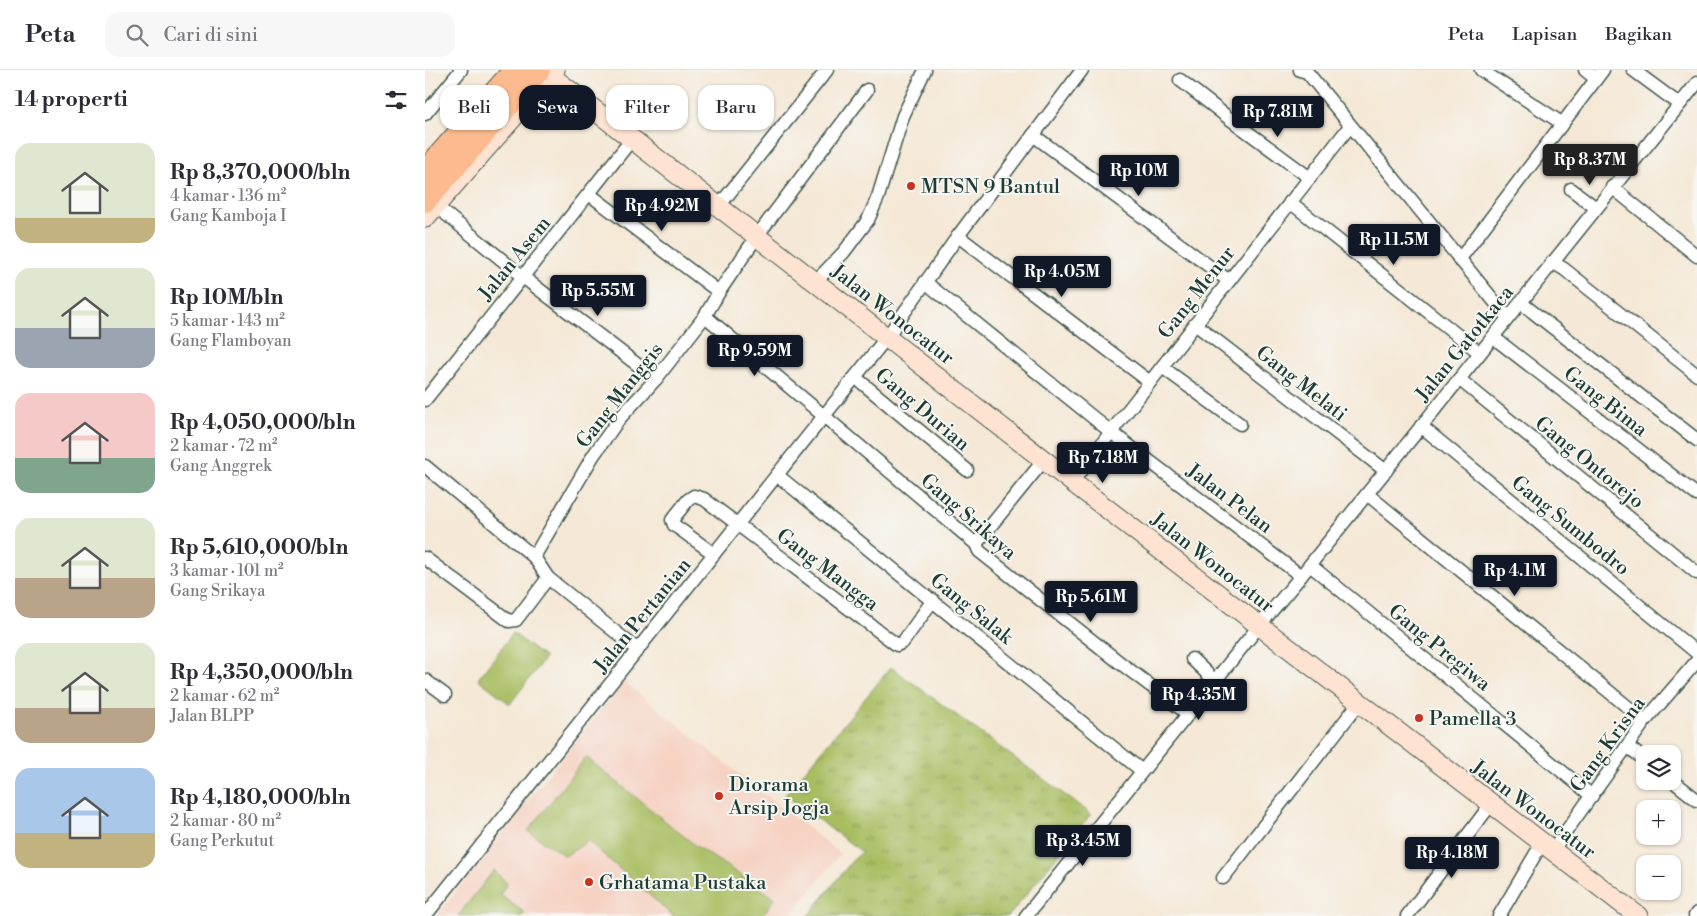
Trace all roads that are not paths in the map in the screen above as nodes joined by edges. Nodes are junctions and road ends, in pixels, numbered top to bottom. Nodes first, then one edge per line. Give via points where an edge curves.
1 (461, 70) edge
2 (502, 70) edge
3 (516, 70) edge
4 (827, 70) edge
5 (925, 70) edge
6 (1082, 70) edge
7 (1305, 70) edge
8 (1481, 70) edge
9 (1585, 70) edge
10 (1633, 70) edge
11 (548, 72) edge
12 (1599, 74) edge
13 (1180, 80) dead end
14 (1697, 83) edge
15 (867, 90) dead end
16 (1679, 104) junction
17 (425, 114) edge
18 (1563, 124) junction
19 (1350, 126) junction
20 (1033, 135) junction
21 (632, 139) junction
22 (425, 158) edge
23 (425, 173) edge
24 (1309, 178) junction
25 (1612, 187) junction
26 (1571, 189) dead end
27 (589, 194) junction
28 (1291, 202) junction
29 (719, 206) junction
30 (429, 208) edge
31 (1596, 208) junction
32 (757, 236) junction
33 (958, 236) junction
34 (1697, 256) edge
35 (1459, 260) junction
36 (1552, 262) junction
37 (523, 277) junction
38 (1229, 281) junction
39 (815, 282) junction
40 (925, 282) junction
41 (719, 292) junction
42 (1520, 302) junction
43 (705, 316) junction
44 (1508, 318) junction
45 (1195, 324) junction
46 (887, 337) junction
47 (1493, 337) junction
48 (1479, 353) junction
49 (1162, 367) junction
50 (1697, 375) edge
51 (855, 377) junction
52 (656, 379) junction
53 (1459, 379) junction
54 (1150, 382) junction
55 (425, 400) edge
56 (823, 417) junction
57 (1240, 424) dead end
58 (1421, 426) junction
59 (1111, 432) junction
60 (1697, 440) edge
61 (1044, 460) junction
62 (425, 466) edge
63 (967, 470) dead end
64 (1386, 471) junction
65 (777, 475) junction
66 (1072, 482) junction
67 (1367, 494) junction
68 (1697, 495) edge
69 (738, 524) junction
70 (975, 544) junction
71 (714, 554) junction
72 (535, 557) junction
73 (425, 558) edge
74 (1310, 565) junction
75 (1697, 573) edge
76 (1301, 576) junction
77 (549, 578) junction
78 (933, 600) junction
79 (1259, 626) junction
80 (638, 650) junction
81 (1697, 653) edge
82 (1192, 659) dead end
83 (1697, 662) edge
84 (425, 680) edge
85 (1215, 681) junction
86 (445, 695) dead end
87 (1359, 703) junction
88 (1188, 714) junction
89 (1645, 721) junction
90 (1627, 746) junction
91 (1636, 753) edge
92 (1142, 771) junction
93 (1681, 787) edge
94 (1592, 796) junction
95 (1697, 800) edge
96 (1491, 804) junction
97 (1547, 847) junction
98 (1223, 878) dead end
99 (425, 916) edge
100 (1025, 916) edge
101 (1407, 916) edge
102 (1499, 916) edge
103 (1638, 916) edge

1 - 17 street
2 - 22 street
3 - 23 highway
4 - 29 street
5 - 39 street via 903,116 868,220 844,252
6 - 20 street, Jalan Pertanian
7 - 19 street
8 - 18 street
9 - 12 street
10 - 16 street
11 - 21 street, Jalan Wonocatur
11 - 30 highway
12 - 18 street
13 - 24 street
14 - 16 street, Jalan Gatotkaca
15 - 32 street, Gang Manggis
16 - 25 street, Jalan Gatotkaca
18 - 35 street
19 - 24 street, Gang Menur
19 - 35 street
20 - 33 street, Jalan Pertanian
20 - 38 street
21 - 27 street, Jalan Asem
21 - 29 street, Jalan Wonocatur
24 - 28 street, Gang Menur
25 - 31 street, Jalan Gatotkaca
25 - 34 street
26 - 31 street
27 - 37 street, Jalan Asem
27 - 41 street
28 - 38 street, Gang Menur
28 - 48 street
29 - 32 street, Jalan Wonocatur
30 - 37 street
31 - 36 street, Jalan Gatotkaca
32 - 39 street, Jalan Wonocatur
32 - 41 street, Gang Manggis
33 - 40 street, Jalan Pertanian
33 - 54 street
35 - 44 street
36 - 42 street, Jalan Gatotkaca
36 - 50 street
37 - 52 street
37 - 55 street, Jalan Asem
38 - 45 street, Gang Menur
39 - 46 street, Jalan Wonocatur
40 - 46 street, Jalan Pertanian
40 - 59 street, Jalan Pelan
41 - 43 street, Gang Manggis
42 - 44 street, Jalan Gatotkaca
42 - 60 street
43 - 52 street, Gang Manggis
43 - 56 street, Gang Srikaya
44 - 47 street, Jalan Gatotkaca
45 - 49 street, Gang Menur
45 - 64 street, Gang Melati
46 - 51 street, Jalan Pertanian
46 - 61 street, Jalan Wonocatur
47 - 48 street, Jalan Gatotkaca
47 - 68 street, Gang Bima
48 - 53 street, Jalan Gatotkaca
49 - 54 street, Gang Menur
49 - 57 street
51 - 56 street, Jalan Pertanian
51 - 63 street, Gang Durian
52 - 72 street, Gang Manggis via 619,419 593,456
53 - 58 street, Jalan Gatotkaca
53 - 75 street, Gang Ontorejo
54 - 59 street, Gang Menur
56 - 65 street, Jalan Pertanian
56 - 70 street, Gang Srikaya
58 - 64 street, Jalan Gatotkaca
58 - 81 street, Gang Sumbodro
59 - 66 street, Gang Menur
59 - 76 street, Jalan Pelan
61 - 66 street, Jalan Wonocatur
61 - 70 street
62 - 72 street
64 - 67 street, Jalan Gatotkaca
65 - 69 street, Jalan Pertanian
65 - 78 street, Gang Salak
66 - 79 street, Jalan Wonocatur
67 - 74 street, Jalan Gatotkaca
67 - 89 street
69 - 71 street, Jalan Pertanian
69 - 71 street, Gang Mangga via 704,499 694,496 684,505 672,520 675,526
69 - 78 street, Gang Mangga via 895,644 903,642
70 - 88 street, Gang Srikaya via 986,558
71 - 80 street, Jalan Pertanian
72 - 77 street
73 - 77 street via 509,620 516,620
74 - 76 street, Jalan Gatotkaca
74 - 94 street, Gang Pregiwa
76 - 79 street, Jalan Gatotkaca
77 - 80 street
78 - 92 street, Gang Salak
79 - 85 street, Jalan Gatotkaca
79 - 87 street, Jalan Wonocatur
80 - 99 street, Jalan Pertanian
82 - 85 street
83 - 89 street, Gang Krisna
84 - 86 street
85 - 88 street, Jalan Gatotkaca
87 - 96 street, Jalan Wonocatur
87 - 98 street
88 - 92 street, Jalan Gatotkaca
89 - 90 street, Gang Krisna
90 - 91 street
90 - 94 street, Gang Krisna
92 - 100 street, Jalan Gatotkaca
93 - 95 street
94 - 97 street, Gang Krisna
96 - 97 street, Jalan Wonocatur
96 - 101 street
97 - 102 street, Gang Krisna
97 - 103 street, Jalan Wonocatur

